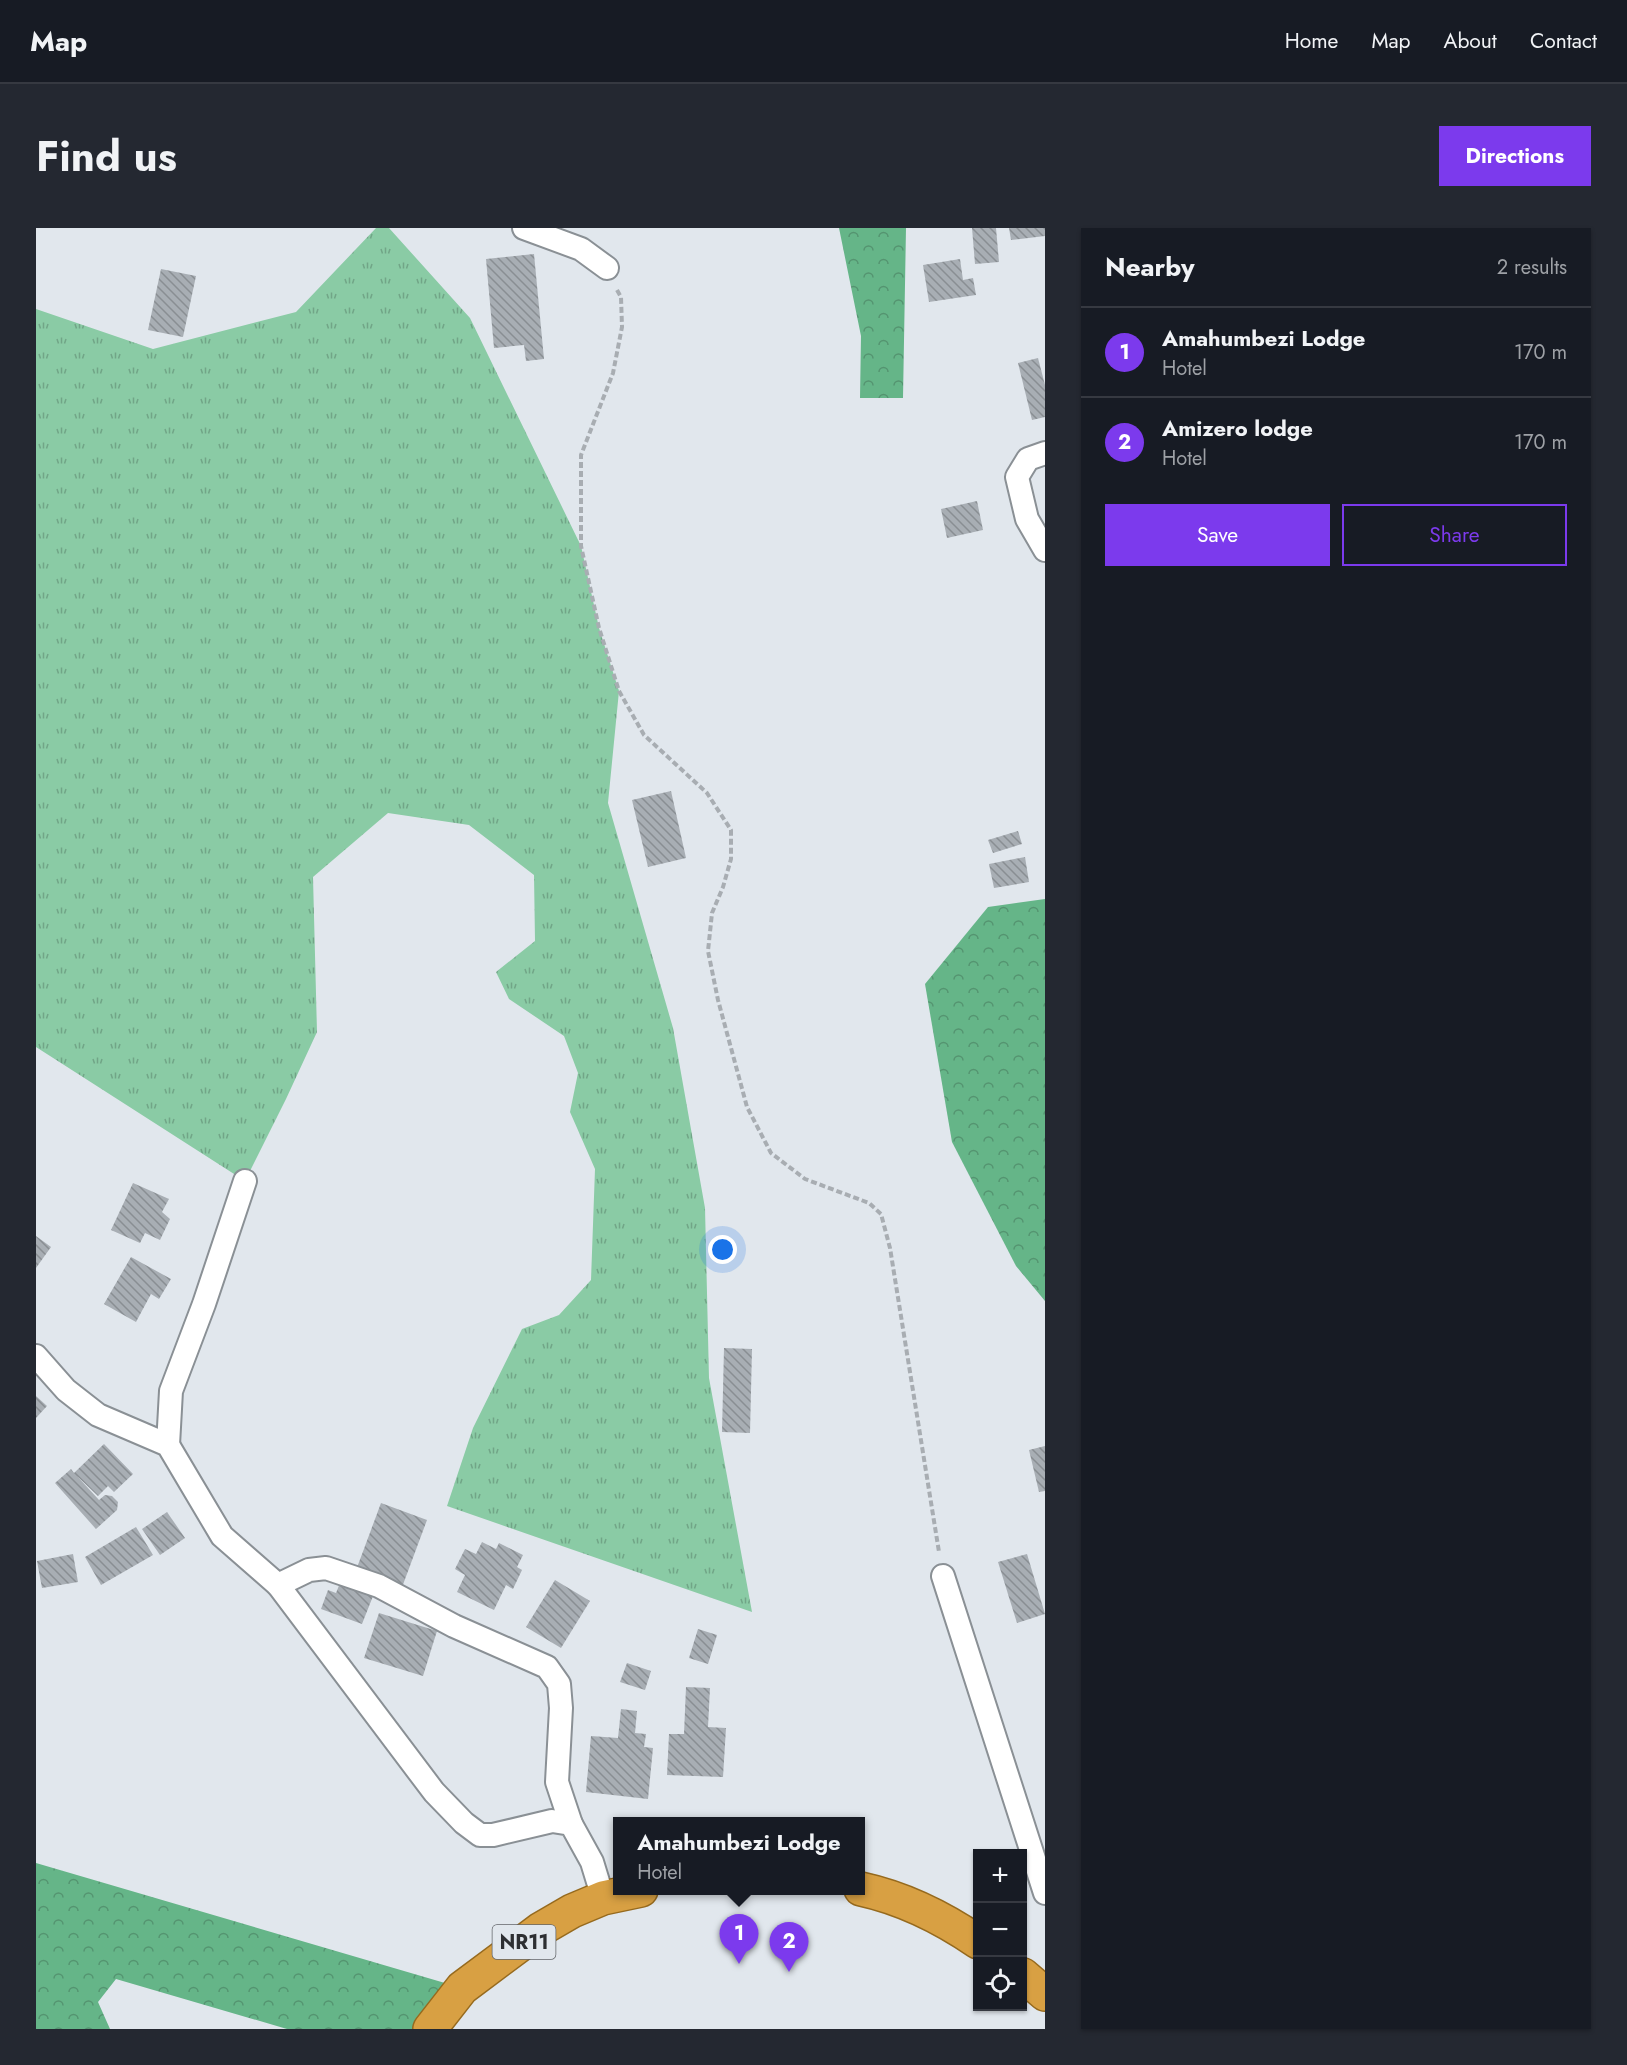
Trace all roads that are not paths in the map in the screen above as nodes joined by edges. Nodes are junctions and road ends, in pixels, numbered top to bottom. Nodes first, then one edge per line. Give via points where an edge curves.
1 (524, 228) edge
2 (607, 267) road end
3 (1045, 453) edge
4 (1045, 550) edge
5 (245, 1181) dead end
6 (36, 1356) edge
7 (168, 1445) junction
8 (943, 1576) road end
9 (278, 1585) junction
10 (571, 1824) junction
11 (865, 1890) edge
12 (1045, 1893) edge
13 (617, 1895) edge
14 (603, 1898) junction
15 (973, 1939) edge
16 (1027, 1978) edge
17 (1045, 1994) edge
18 (430, 2029) edge

1 - 2 street via 580,249
3 - 4 street via 1028,459 1017,477 1027,519
5 - 7 street via 171,1390
6 - 7 street via 66,1390 98,1415
7 - 9 street via 222,1536
8 - 12 street
9 - 10 street via 434,1792 464,1823 480,1834 493,1835 552,1821
9 - 10 street via 309,1570 326,1568 379,1586 454,1626 547,1667 559,1684 557,1782
10 - 14 street via 592,1862
11 - 15 highway via 921,1911
13 - 14 highway, NR11
14 - 18 highway, NR11 via 541,1929 497,1961 462,1988
16 - 17 highway

